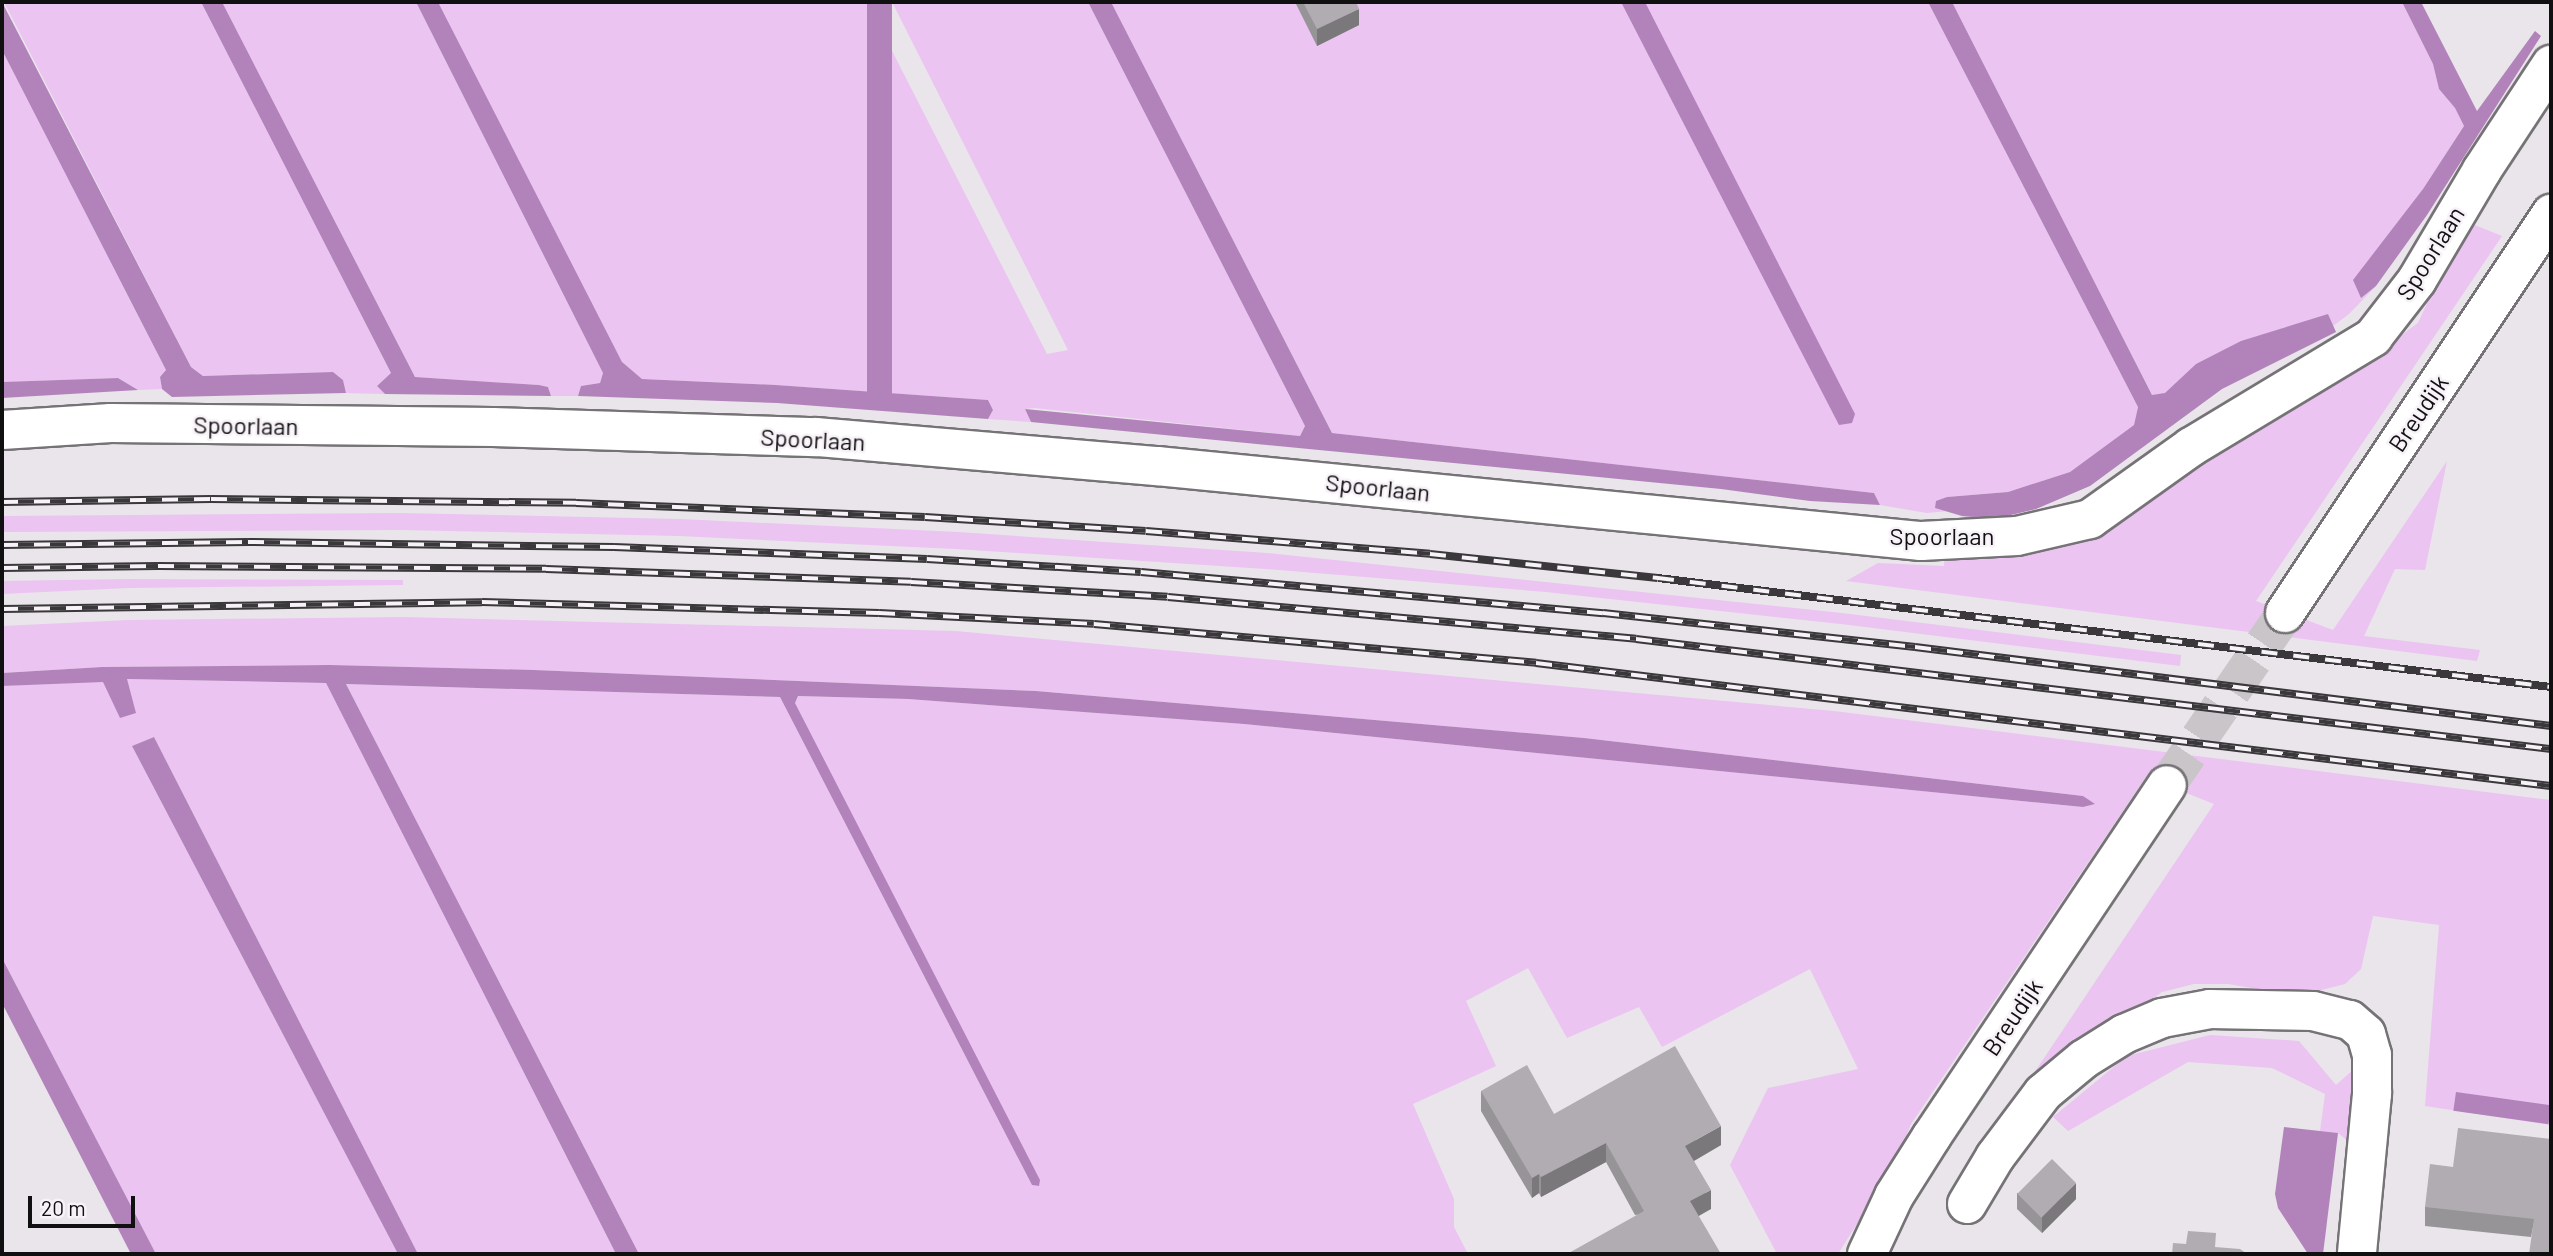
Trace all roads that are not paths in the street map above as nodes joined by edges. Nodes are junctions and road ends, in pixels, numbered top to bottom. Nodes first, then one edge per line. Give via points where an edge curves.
1 (2551, 65) edge
2 (2551, 214) edge
3 (2, 430) edge
4 (2285, 613) tunnel mouth
5 (2167, 785) tunnel mouth
6 (1967, 1204) dead end
7 (1867, 1254) edge
8 (2357, 1254) edge

1 - 3 street, Spoorlaan via 2417,280 2373,337 2191,447 2090,519 2017,536 1921,541 817,437 111,423
2 - 4 street, Breudijk
5 - 7 street, Breudijk via 1932,1136 1894,1196
6 - 8 street via 2043,1093 2124,1034 2162,1018 2210,1009 2313,1011 2350,1020 2366,1034 2372,1055

